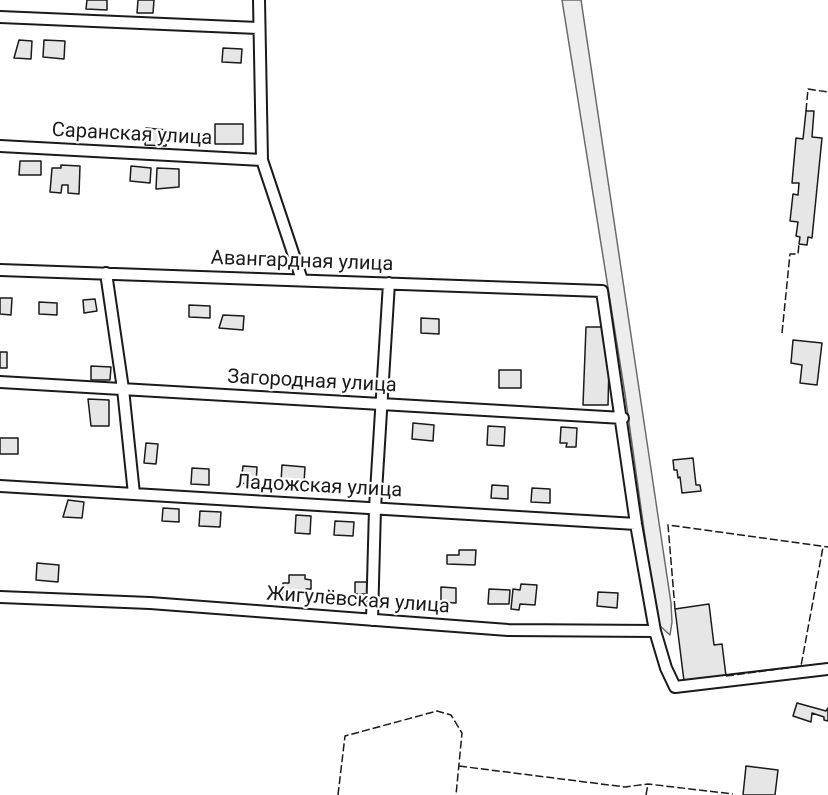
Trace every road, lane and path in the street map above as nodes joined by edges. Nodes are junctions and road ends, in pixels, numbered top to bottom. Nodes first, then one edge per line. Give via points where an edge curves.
1 (259, 0) edge
2 (0, 17) edge
3 (258, 28) junction
4 (0, 146) edge
5 (262, 160) junction
6 (0, 270) edge
7 (106, 273) junction
8 (302, 280) junction
9 (389, 283) junction
10 (0, 382) edge
11 (123, 389) junction
12 (382, 404) junction
13 (622, 418) junction
14 (0, 486) edge
15 (134, 494) junction
16 (375, 508) junction
17 (636, 524) junction
18 (0, 597) edge
19 (372, 620) junction
20 (655, 631) junction
21 (828, 669) edge

1 - 3 street
2 - 3 street
3 - 5 street
4 - 5 street, Саранская улица
5 - 8 street
6 - 7 street, Авангардная улица
7 - 8 street, Авангардная улица
7 - 11 street
8 - 9 street, Авангардная улица
9 - 12 street
9 - 13 street, Авангардная улица via 602,291
10 - 11 street, Загородная улица
11 - 12 street, Загородная улица
11 - 15 street
12 - 13 street, Загородная улица
12 - 16 street
13 - 17 street
14 - 15 street, Ладожская улица
15 - 16 street, Ладожская улица
16 - 17 street, Ладожская улица
16 - 19 street
17 - 20 street
18 - 19 street, Жигулёвская улица via 150,603
19 - 20 street, Жигулёвская улица via 508,630
20 - 21 street via 675,687

